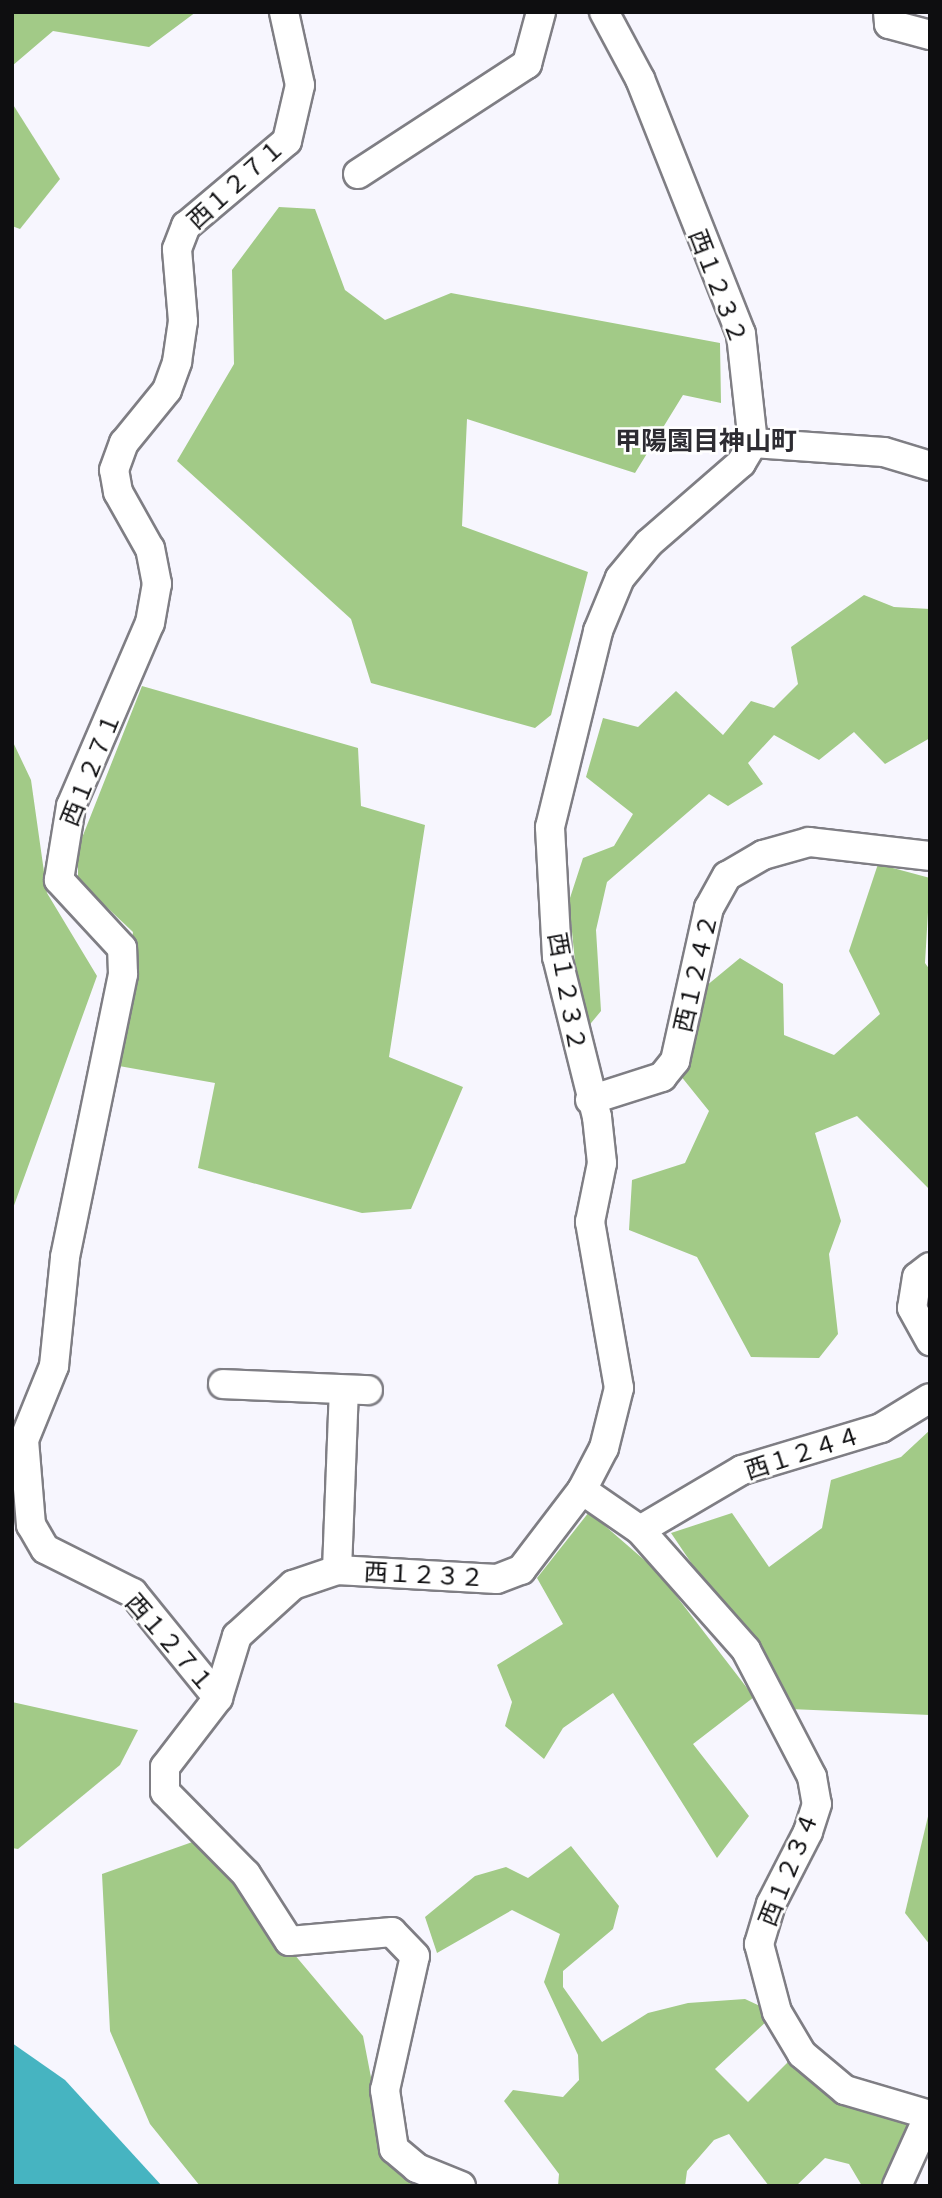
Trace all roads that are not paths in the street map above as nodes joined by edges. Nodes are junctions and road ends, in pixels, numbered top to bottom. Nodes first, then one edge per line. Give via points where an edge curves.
1 (284, 12) edge
2 (541, 12) edge
3 (604, 12) edge
4 (888, 12) edge
5 (930, 35) edge
6 (358, 174) dead end
7 (752, 443) junction
8 (930, 466) edge
9 (930, 856) edge
10 (590, 1100) junction
11 (930, 1268) edge
12 (930, 1341) edge
13 (223, 1384) dead end
14 (930, 1398) edge
15 (582, 1490) junction
16 (639, 1530) junction
17 (337, 1570) junction
18 (218, 1698) junction
19 (930, 2115) edge
20 (461, 2186) edge
21 (897, 2186) edge

1 - 18 street, 西１２７１ via 300,85 287,141 186,226 177,249 183,321 177,362 167,390 124,443 114,470 118,492 150,549 157,584 150,623 71,806 59,880 122,948 123,974 65,1256 54,1366 24,1440 31,1525 45,1549 133,1593
2 - 6 street via 527,64
3 - 7 street, 西１２３２ via 640,79 741,334
4 - 5 street via 889,24
7 - 8 street via 884,452
7 - 10 street, 西１２３２ via 741,463 649,543 620,578 595,644 550,838 557,957
9 - 10 street, 西１２４２ via 809,842 762,855 727,876 709,908 675,1061 662,1077
10 - 15 street, 西１２３２ via 602,1163 592,1241 614,1330 619,1388 604,1448
11 - 12 street via 917,1277 912,1308
13 - 17 street via 356,1391
14 - 16 street, 西１２４４ via 881,1428 742,1470
15 - 16 street, 西１２３４
15 - 17 street, 西１２３２ via 555,1534 521,1570 497,1579
16 - 19 street, 西１２３４ via 746,1650 812,1777 814,1814 760,1944 777,2012 802,2054 845,2090
17 - 18 street, 西１２３２ via 293,1585 259,1610 237,1636
18 - 20 street, 西１２３２ via 165,1767 165,1791 246,1874 289,1941 392,1932 415,1956 385,2090 394,2149 417,2168
19 - 21 street

